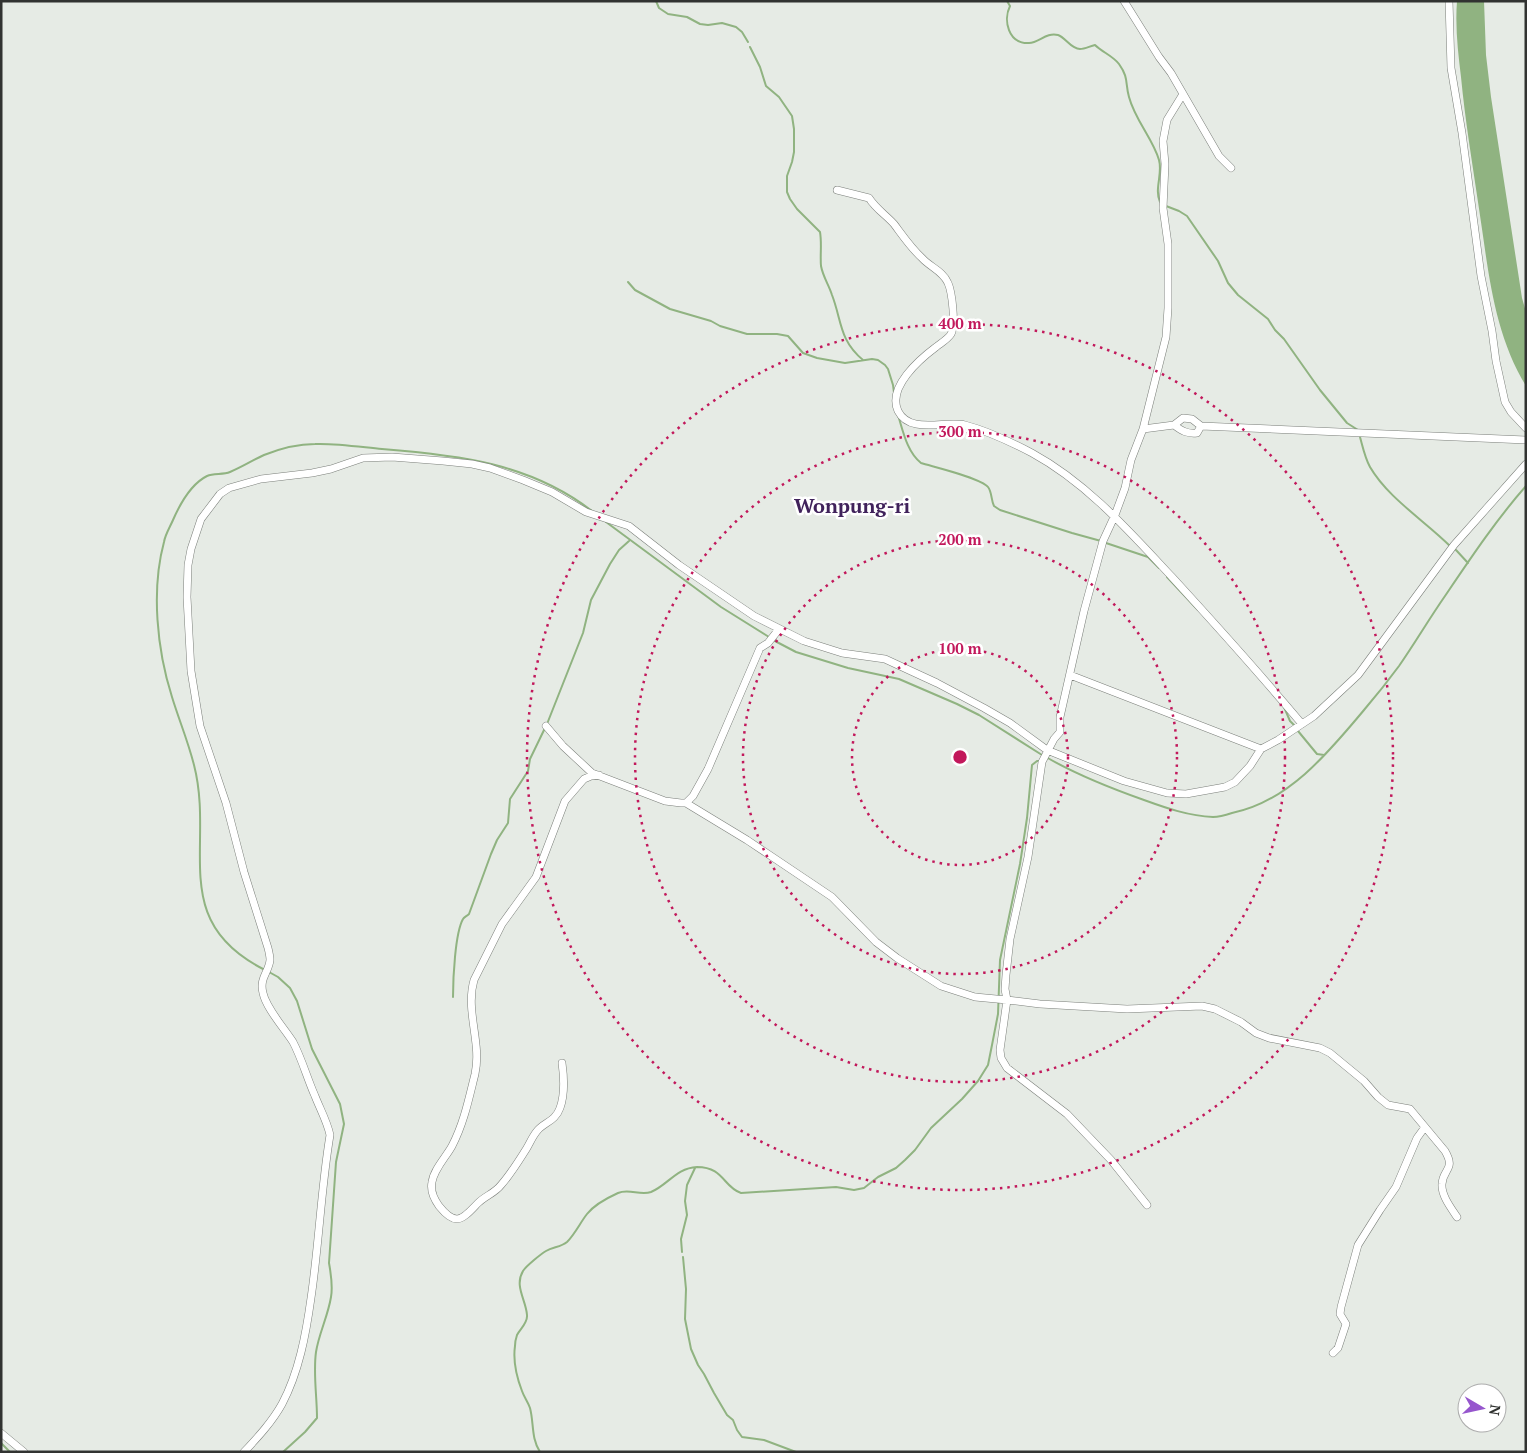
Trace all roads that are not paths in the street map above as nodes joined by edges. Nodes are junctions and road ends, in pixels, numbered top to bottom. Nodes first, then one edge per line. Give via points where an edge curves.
1 (1124, 1) edge
2 (1449, 1) edge
3 (1183, 94) junction
4 (1231, 168) dead end
5 (837, 190) dead end
6 (1174, 426) junction
7 (1201, 426) junction
8 (1526, 428) edge
9 (1143, 429) junction
10 (1526, 440) edge
11 (1526, 464) edge
12 (1115, 515) junction
13 (779, 629) junction
14 (1070, 675) junction
15 (1302, 724) junction
16 (546, 726) dead end
17 (1261, 749) junction
18 (1047, 750) junction
19 (599, 776) junction
20 (686, 803) junction
21 (1007, 1000) junction
22 (562, 1063) dead end
23 (1425, 1128) junction
24 (1147, 1205) dead end
25 (1457, 1217) dead end
26 (1333, 1353) dead end
27 (1, 1433) edge
28 (24, 1452) edge
29 (244, 1452) edge

1 - 3 street
2 - 8 street via 1451,68 1496,361 1505,402
3 - 4 street via 1220,156
3 - 9 street via 1167,120 1163,141 1163,208 1168,244 1167,325
5 - 12 street via 869,198 906,241 948,282 953,329 950,336 916,363 901,383 897,392 898,411 916,424 963,424 1019,446 1062,473
6 - 7 street via 1184,418 1192,419
6 - 7 street via 1190,434
6 - 9 street
7 - 10 street
9 - 12 street
11 - 15 street via 1454,545 1358,675
12 - 14 street via 1102,541
12 - 15 street
13 - 18 street via 822,648 886,659 984,708
13 - 20 street via 760,648 708,768
13 - 29 street via 694,576 628,526 586,512 568,500 523,480 481,466 392,457 363,458 312,473 242,483 220,494 210,506 196,532 188,565 191,671 200,726 268,948 270,963 263,978 262,992 300,1057 330,1135 317,1257 296,1370 282,1404
14 - 17 street
14 - 18 street via 1060,717 1060,732
15 - 17 street
16 - 19 street via 563,746
17 - 18 street via 1235,782 1186,794 1167,793 1124,782
18 - 21 street via 1042,762 1028,858 1010,939 1005,989
19 - 20 street via 665,801
19 - 22 street via 584,779 565,801 536,877 502,924 474,980 471,1002 476,1071 462,1125 432,1180 431,1189 434,1198 451,1217 462,1218 497,1190 538,1129 552,1120 561,1106 564,1087
20 - 21 street via 832,897 876,942 941,986 975,997
21 - 23 street via 1127,1009 1202,1006 1215,1009 1269,1038 1330,1052 1388,1106 1410,1108
21 - 24 street via 1000,1050 1007,1068 1067,1114 1111,1160
23 - 25 street via 1449,1158 1450,1166 1441,1185
23 - 26 street via 1417,1138 1396,1187 1358,1245 1341,1307 1340,1314 1346,1324 1338,1348
27 - 28 street

